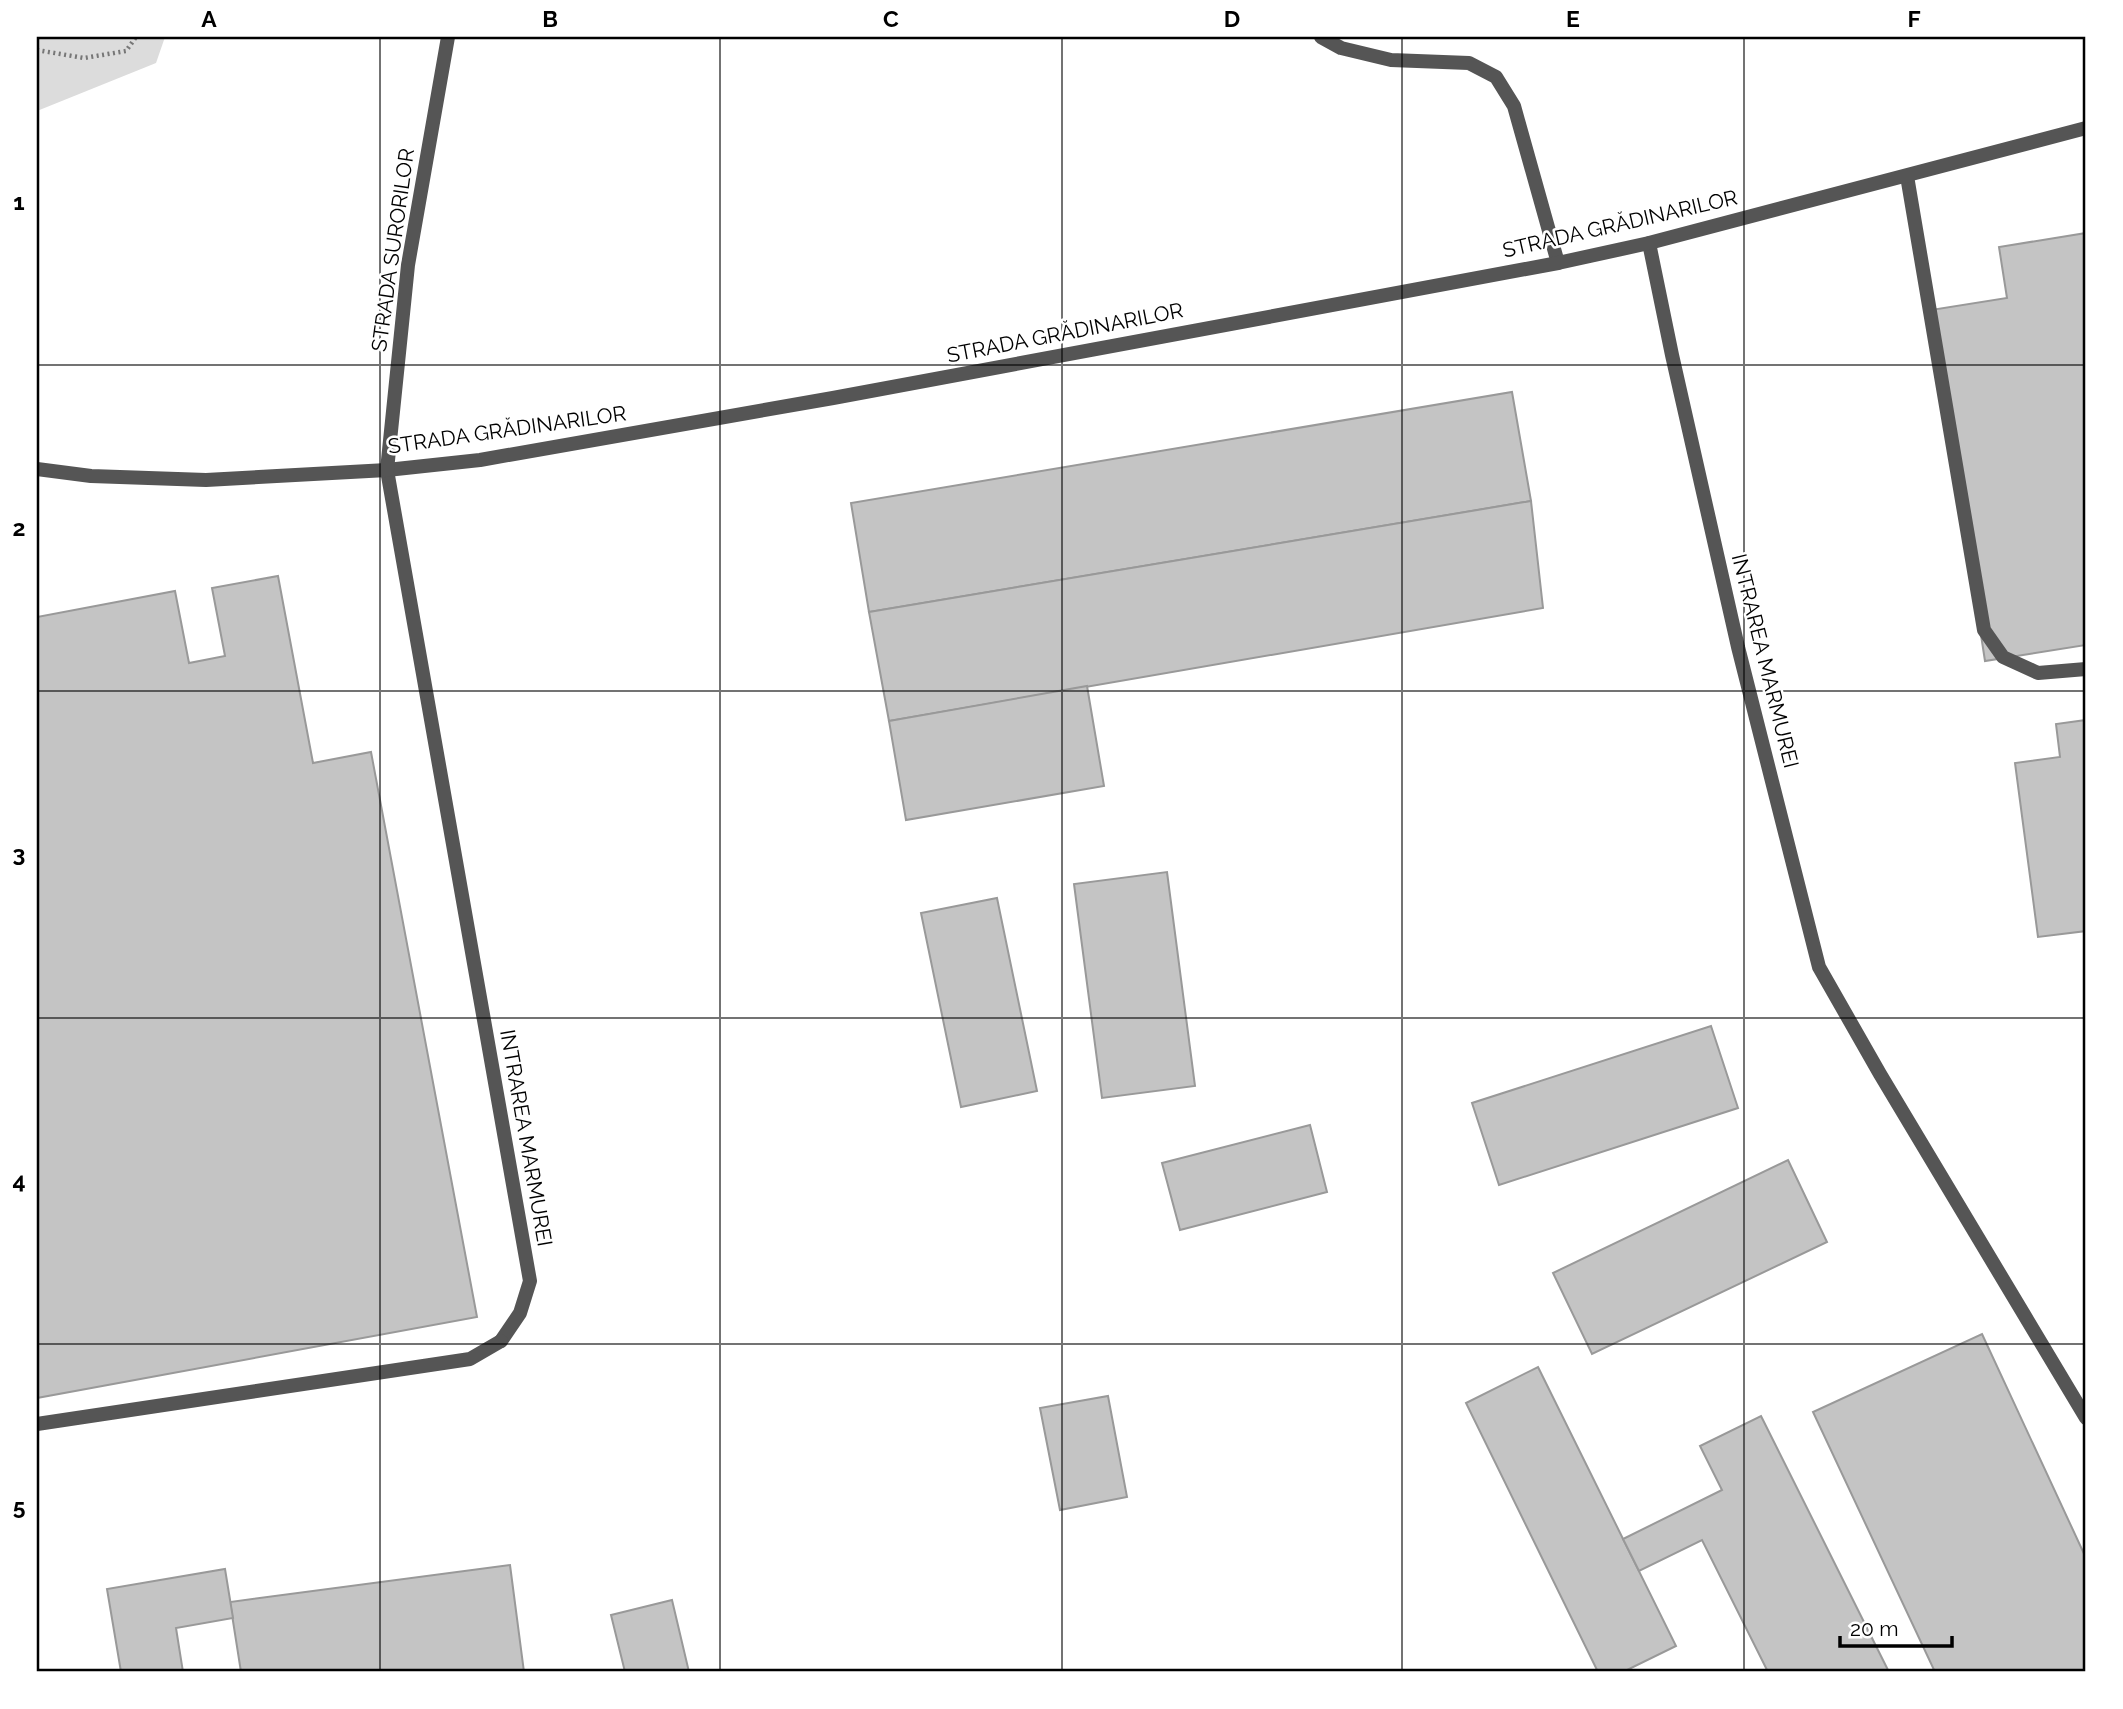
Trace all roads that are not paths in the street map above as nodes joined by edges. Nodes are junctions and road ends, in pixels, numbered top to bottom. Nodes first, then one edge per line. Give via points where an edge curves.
1 (448, 37) edge
2 (1321, 37) edge
3 (2086, 128) edge
4 (1907, 176) junction
5 (1649, 243) junction
6 (1558, 263) junction
7 (37, 469) edge
8 (387, 470) junction
9 (2086, 669) edge
10 (2086, 1419) edge
11 (37, 1424) edge

1 - 8 street, STRADA SURORILOR via 408,265
2 - 6 street via 1341,48 1391,60 1469,63 1496,77 1514,106
3 - 4 street, STRADA GRĂDINARILOR
4 - 5 street, STRADA GRĂDINARILOR
4 - 9 street via 1984,630 2003,657 2038,673
5 - 6 street, STRADA GRĂDINARILOR
5 - 10 street, INTRAREA MARMUREI via 1735,634 1819,967
6 - 8 street, STRADA GRĂDINARILOR via 481,460
7 - 8 street, STRADA GRĂDINARILOR via 206,480
8 - 11 street, INTRAREA MARMUREI via 530,1281 520,1313 501,1341 470,1359

